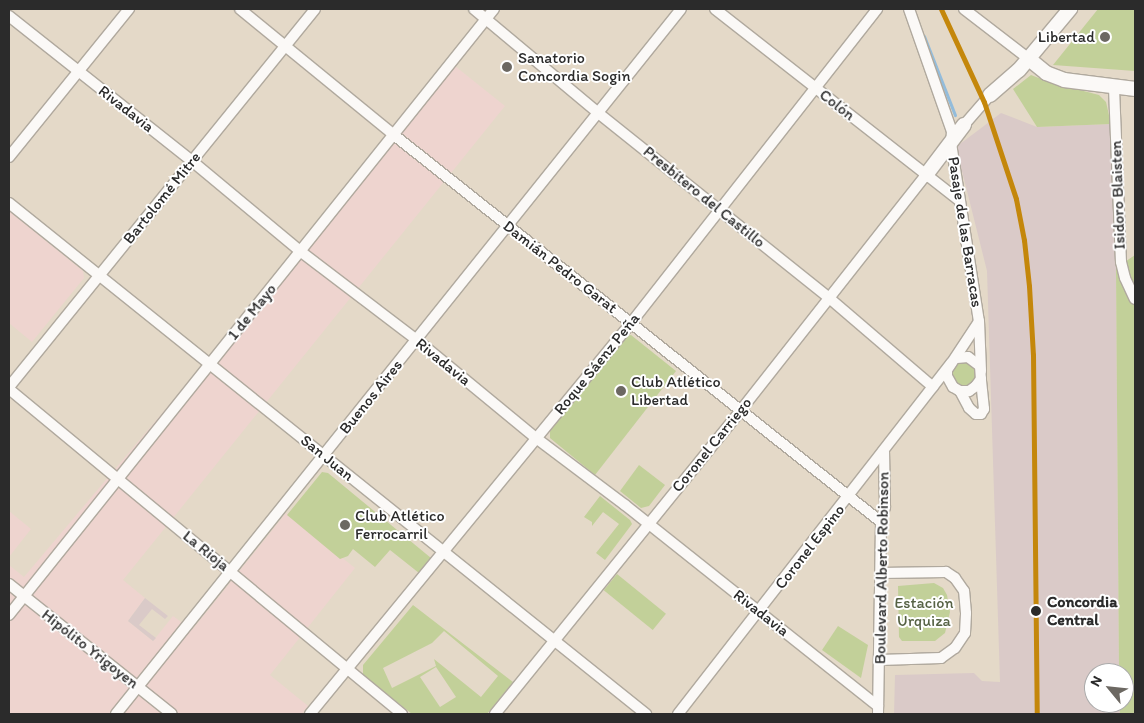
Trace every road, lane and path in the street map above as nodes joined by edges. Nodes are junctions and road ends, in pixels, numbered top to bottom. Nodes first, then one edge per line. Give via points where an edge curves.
1 (129, 9) edge
2 (240, 9) edge
3 (315, 9) edge
4 (474, 9) edge
5 (494, 9) edge
6 (681, 9) edge
7 (715, 9) edge
8 (877, 9) edge
9 (909, 9) edge
10 (964, 9) edge
11 (1070, 9) edge
12 (9, 16) edge
13 (486, 19) junction
14 (285, 46) junction
15 (1029, 59) junction
16 (78, 71) junction
17 (816, 88) junction
18 (1114, 88) junction
19 (1135, 89) edge
20 (990, 95) joint
21 (597, 112) junction
22 (964, 125) joint
23 (394, 135) junction
24 (951, 143) junction
25 (9, 157) edge
26 (192, 161) junction
27 (926, 175) junction
28 (960, 201) junction
29 (9, 203) edge
30 (719, 209) junction
31 (508, 225) junction
32 (300, 251) junction
33 (99, 275) junction
34 (828, 297) junction
35 (1135, 299) edge
36 (979, 321) junction
37 (631, 323) junction
38 (417, 340) junction
39 (954, 360) junction
40 (210, 364) junction
41 (981, 375) junction
42 (940, 377) joint
43 (933, 387) junction
44 (9, 388) edge
45 (956, 389) junction
46 (740, 410) junction
47 (536, 438) junction
48 (884, 452) junction
49 (324, 456) junction
50 (118, 479) junction
51 (849, 496) junction
52 (882, 522) junction
53 (648, 524) junction
54 (443, 551) junction
55 (231, 572) junction
56 (880, 573) junction
57 (9, 584) edge
58 (24, 597) junction
59 (760, 611) junction
60 (9, 616) edge
61 (554, 640) junction
62 (880, 660) junction
63 (347, 669) junction
64 (138, 687) junction
65 (878, 710) edge
66 (116, 714) edge
67 (172, 714) edge
68 (310, 714) edge
69 (402, 714) edge
70 (495, 714) edge
71 (646, 714) edge
72 (678, 714) edge
73 (871, 714) edge

1 - 16 street
2 - 14 street, Damián Pedro Garat
3 - 14 street, Bartolomé Mitre
4 - 13 street, Presbítero del Castillo
5 - 13 street, 1 de Mayo
6 - 21 street, Buenos Aires
7 - 17 street, Colón
8 - 17 street, Roque Sáenz Peña
9 - 24 street, Pasaje de las Barracas via 950,122
10 - 15 street
11 - 15 street
12 - 16 street, Rivadavia
13 - 21 street, Presbítero del Castillo
13 - 23 street, 1 de Mayo
14 - 23 street, Damián Pedro Garat
14 - 26 street, Bartolomé Mitre
15 - 18 street via 1046,73 1064,80
15 - 20 street
16 - 25 street
16 - 26 street, Rivadavia
17 - 27 street, Colón
17 - 30 street, Roque Sáenz Peña
18 - 19 street
18 - 35 street, Isidoro Blaisten via 1120,262
20 - 22 street
21 - 30 street, Presbítero del Castillo
21 - 31 street, Buenos Aires
22 - 24 street
23 - 31 street, Damián Pedro Garat
23 - 32 street, 1 de Mayo
24 - 27 street
24 - 28 street, Pasaje de las Barracas
26 - 32 street, Rivadavia
26 - 33 street, Bartolomé Mitre
27 - 28 street, Colón
27 - 34 street, Coronel Carriego
28 - 36 street, Pasaje de las Barracas
29 - 33 street, San Juan
30 - 34 street, Presbítero del Castillo
30 - 37 street, Roque Sáenz Peña
31 - 37 street, Damián Pedro Garat
31 - 38 street, Buenos Aires
32 - 38 street, Rivadavia
32 - 40 street, 1 de Mayo
33 - 40 street, San Juan
33 - 44 street, Bartolomé Mitre
34 - 43 street, Presbítero del Castillo
34 - 46 street, Coronel Carriego
36 - 39 street, Pasaje de las Barracas
36 - 41 street, Pasaje de las Barracas
37 - 46 street, Damián Pedro Garat
37 - 47 street, Roque Sáenz Peña
38 - 47 street, Rivadavia
38 - 49 street, Buenos Aires
39 - 41 street via 972,359
39 - 42 street, Pasaje de las Barracas
39 - 45 street, Pasaje de las Barracas via 947,376
40 - 49 street, San Juan
40 - 50 street, 1 de Mayo
41 - 45 street via 976,386 969,391
41 - 45 street, Pasaje de las Barracas via 984,409 981,414 969,408
42 - 43 street, Coronel Espino
43 - 45 street
43 - 48 street, Coronel Espino
44 - 50 street, La Rioja
46 - 51 street, Damián Pedro Garat
46 - 53 street, Coronel Carriego
47 - 53 street, Rivadavia
47 - 54 street, Roque Sáenz Peña
48 - 51 street, Coronel Espino
48 - 52 street, Boulevard Alberto Robinson via 885,507
49 - 54 street, San Juan
49 - 55 street, Buenos Aires
50 - 55 street, La Rioja
50 - 58 street, 1 de Mayo
51 - 52 street, Damián Pedro Garat
51 - 59 street, Coronel Espino
52 - 56 street, Boulevard Alberto Robinson
53 - 59 street, Rivadavia
53 - 61 street, Coronel Carriego
54 - 61 street, San Juan
54 - 63 street, Roque Sáenz Peña
55 - 63 street, La Rioja
55 - 64 street, Buenos Aires
56 - 62 street, Boulevard Alberto Robinson
56 - 62 street via 946,572 964,591 966,613 966,633 956,648 941,658
57 - 58 street, Hipólito Yrigoyen
58 - 60 street, 1 de Mayo
58 - 64 street, Hipólito Yrigoyen
59 - 65 street, Rivadavia
59 - 72 street, Coronel Espino
61 - 70 street, Coronel Carriego
61 - 71 street, San Juan
62 - 65 street, Boulevard Alberto Robinson
63 - 68 street, Roque Sáenz Peña
63 - 69 street, La Rioja
64 - 66 street, Buenos Aires
64 - 67 street, Hipólito Yrigoyen
65 - 73 street

